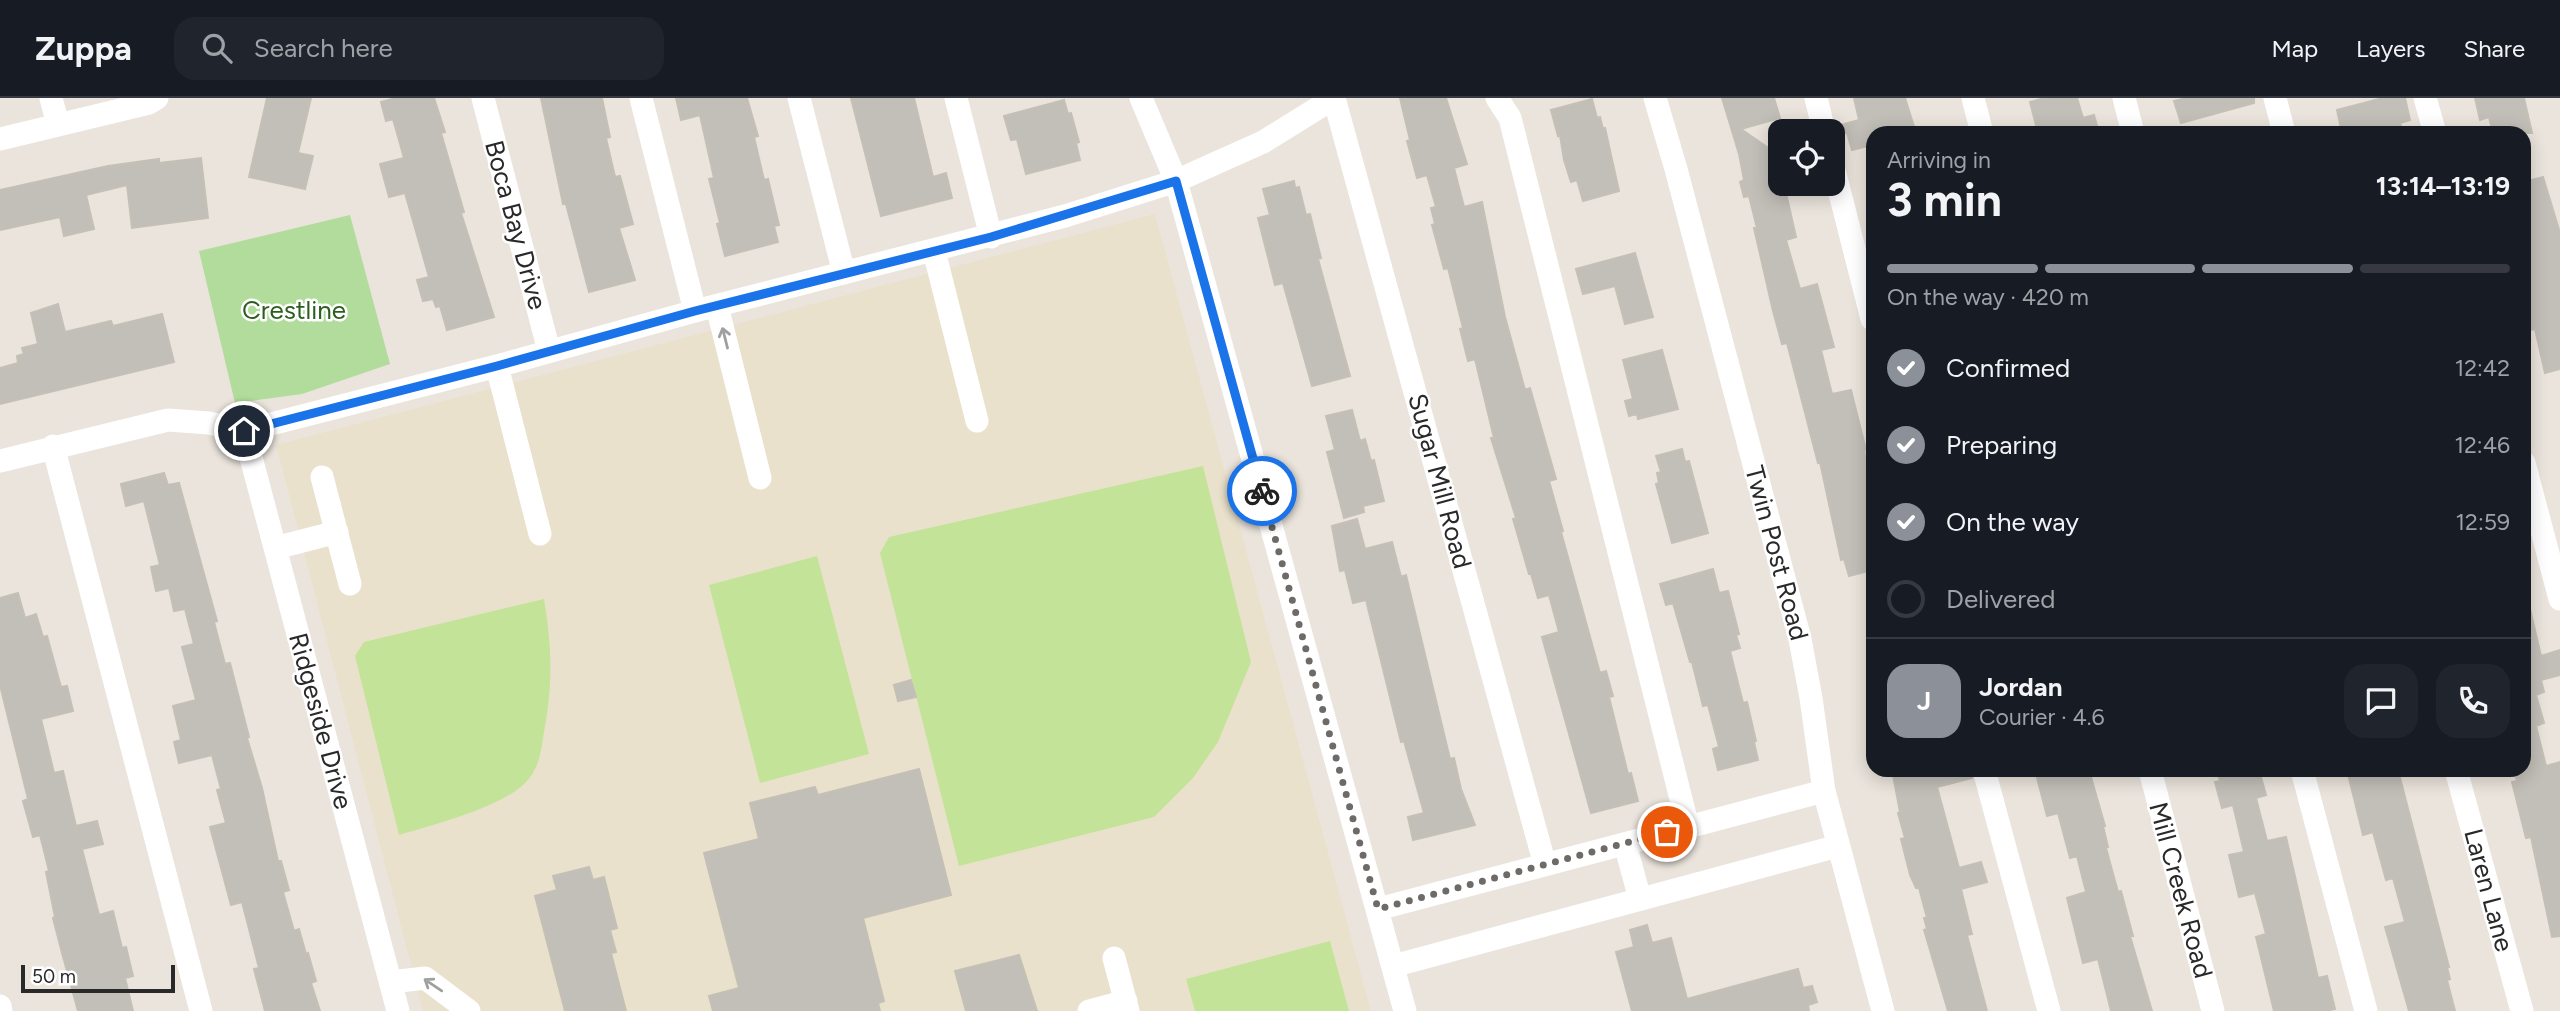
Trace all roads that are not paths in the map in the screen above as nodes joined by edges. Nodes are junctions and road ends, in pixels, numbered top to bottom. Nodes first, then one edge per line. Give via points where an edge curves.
1 (51, 98) edge
2 (157, 98) edge
3 (483, 98) edge
4 (640, 98) edge
5 (799, 98) edge
6 (956, 98) edge
7 (1141, 98) edge
8 (1334, 98) edge
9 (1497, 98) edge
10 (1655, 98) edge
11 (1816, 98) edge
12 (1973, 98) edge
13 (2124, 98) edge
14 (2275, 98) edge
15 (2425, 98) edge
16 (1822, 119) edge
17 (58, 125) junction
18 (1980, 126) edge
19 (2131, 126) edge
20 (2282, 126) edge
21 (2433, 126) edge
22 (0, 139) edge
23 (1176, 181) junction
24 (1841, 196) edge
25 (991, 237) junction
26 (934, 251) junction
27 (844, 273) junction
28 (1866, 295) edge
29 (706, 309) junction
30 (549, 351) junction
31 (497, 366) junction
32 (977, 421) dead end
33 (244, 431) junction
34 (53, 446) junction
35 (0, 461) edge
36 (322, 477) dead end
37 (760, 478) dead end
38 (2531, 489) edge
39 (337, 532) junction
40 (540, 534) dead end
41 (275, 548) junction
42 (350, 584) dead end
43 (2560, 599) edge
44 (1986, 777) edge
45 (2152, 777) edge
46 (2304, 777) edge
47 (2458, 777) edge
48 (1824, 791) junction
49 (1688, 827) junction
50 (1625, 844) junction
51 (1838, 846) junction
52 (1545, 865) junction
53 (1640, 899) junction
54 (1378, 909) junction
55 (1114, 958) dead end
56 (1393, 966) junction
57 (391, 982) junction
58 (1127, 1006) edge
59 (201, 1011) edge
60 (398, 1011) edge
61 (469, 1011) edge
62 (1089, 1011) edge
63 (1405, 1011) edge
64 (1882, 1011) edge
65 (2049, 1011) edge
66 (2213, 1011) edge
67 (2365, 1011) edge
68 (2522, 1011) edge

1 - 17 street
2 - 17 street
3 - 30 street, Boca Bay Drive
4 - 29 street
5 - 27 street
6 - 25 street
7 - 23 street
8 - 23 street via 1263,142
8 - 52 street, Sugar Mill Road
9 - 49 street via 1510,118
10 - 48 street, Twin Post Road via 1800,639
11 - 16 street
12 - 18 street
13 - 19 street
14 - 20 street
15 - 21 street
17 - 22 street
23 - 25 street
23 - 54 street
24 - 28 street
25 - 26 street
26 - 27 street
26 - 32 street
27 - 29 street
29 - 30 street
37 -> 29 street via 733,369
30 - 31 street
31 - 33 street
31 - 40 street
33 - 34 street via 168,420
33 - 41 street, Ridgeside Drive
34 - 35 street
34 - 59 street
36 - 39 street
38 - 43 street
39 - 41 street
39 - 42 street
41 - 57 street, Ridgeside Drive
44 - 65 street
45 - 66 street, Mill Creek Road
46 - 67 street
47 - 68 street, Laren Lane
48 - 49 street
48 - 51 street, Twin Post Road
49 - 50 street
50 - 52 street
50 - 53 street
51 - 53 street
51 - 64 street, Twin Post Road
52 - 54 street
53 - 56 street
54 - 56 street
55 - 58 street
56 - 63 street
57 - 60 street, Ridgeside Drive
61 -> 57 street via 425,978
58 - 62 street

